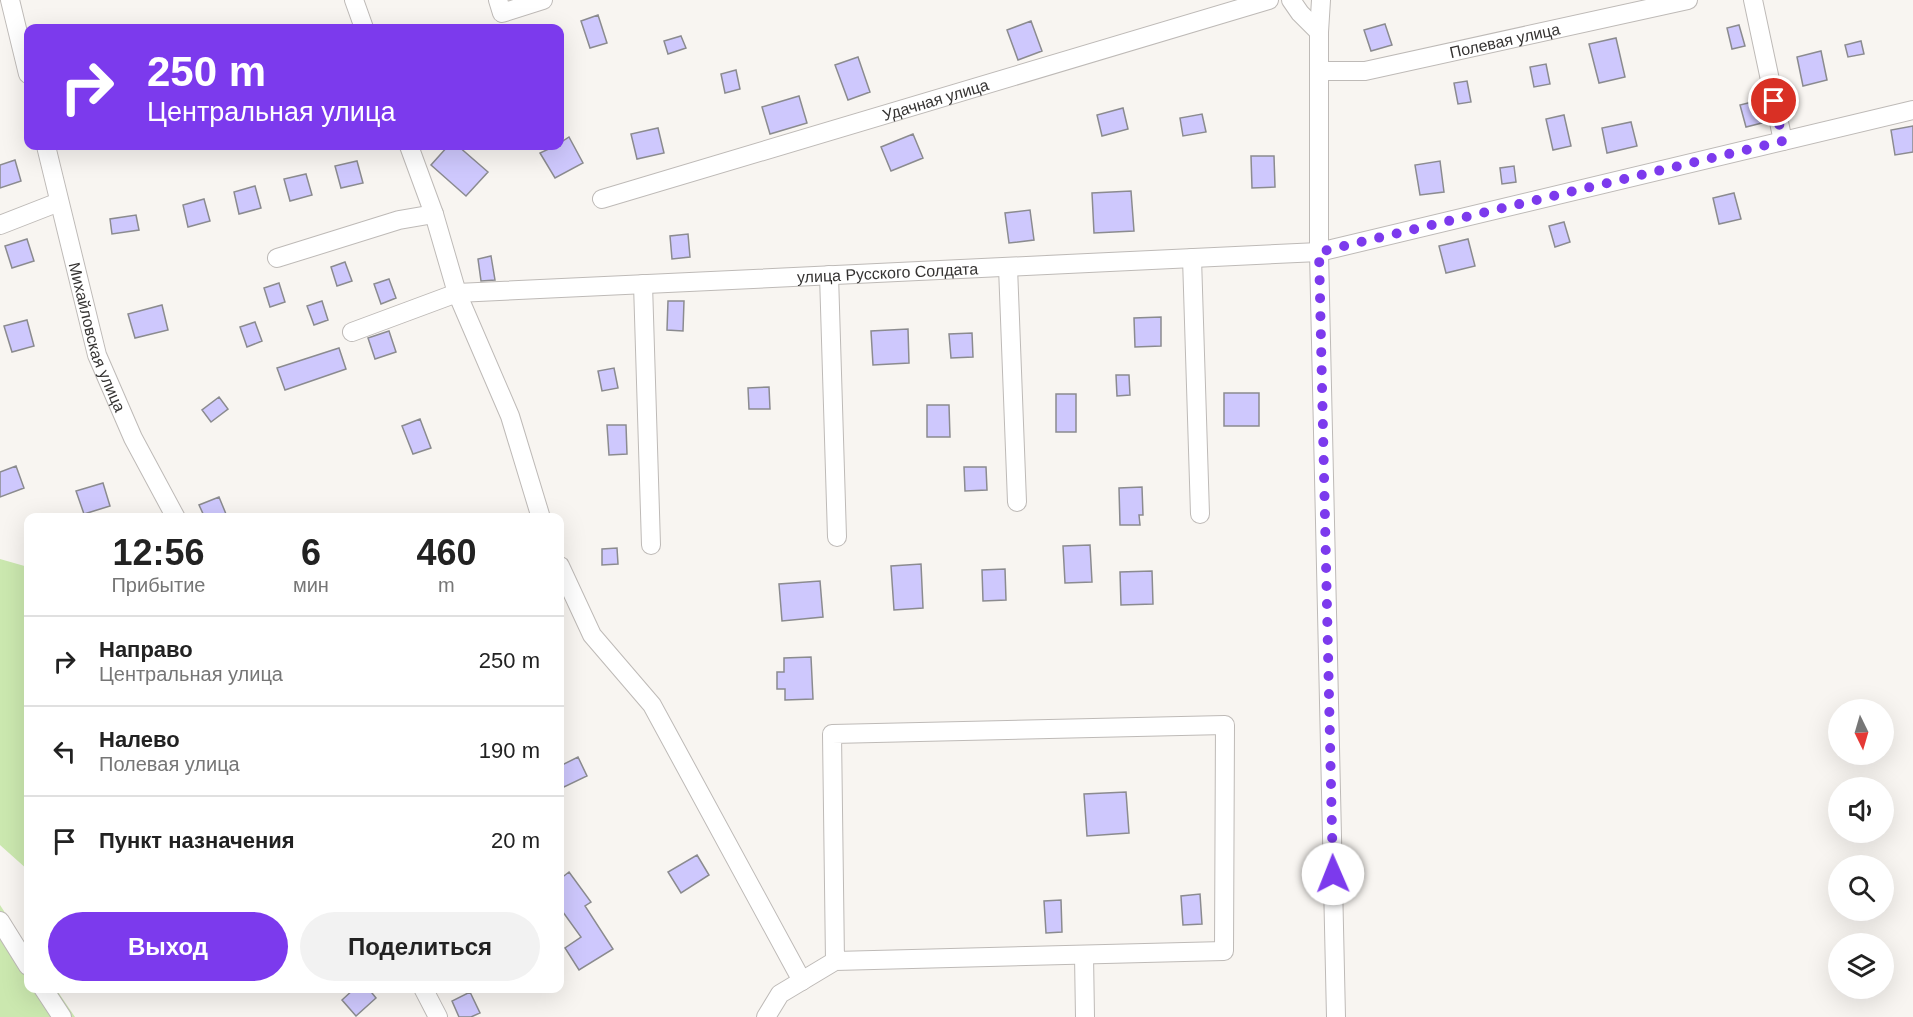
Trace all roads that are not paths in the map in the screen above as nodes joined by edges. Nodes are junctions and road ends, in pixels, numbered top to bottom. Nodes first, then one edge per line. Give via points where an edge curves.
1 (10, 0) edge
2 (354, 0) edge
3 (498, 0) edge
4 (543, 0) edge
5 (1269, 0) edge
6 (1291, 0) edge
7 (1321, 0) edge
8 (1688, 0) edge
9 (1753, 0) edge
10 (363, 24) edge
11 (1319, 32) junction
12 (24, 58) edge
13 (1319, 71) junction
14 (1913, 110) edge
15 (1783, 141) junction
16 (47, 150) edge
17 (411, 150) edge
18 (602, 199) dead end
19 (59, 202) junction
20 (435, 214) junction
21 (0, 225) edge
22 (1319, 252) junction
23 (277, 258) dead end
24 (1192, 258) junction
25 (1008, 267) junction
26 (829, 275) junction
27 (643, 284) junction
28 (457, 292) junction
29 (352, 332) dead end
30 (1017, 502) dead end
31 (173, 513) edge
32 (539, 513) edge
33 (1200, 514) dead end
34 (837, 537) dead end
35 (651, 545) dead end
36 (564, 576) edge
37 (0, 921) edge
38 (1084, 955) junction
39 (24, 960) edge
40 (835, 961) junction
41 (802, 981) junction
42 (50, 993) edge
43 (426, 993) edge
44 (62, 1017) edge
45 (438, 1017) edge
46 (766, 1017) edge
47 (1085, 1017) edge
48 (1336, 1017) edge

1 - 12 street
2 - 10 street
3 - 4 street via 502,13
5 - 18 street, Удачная улица
6 - 11 street
7 - 11 street
8 - 13 street, Полевая улица via 1365,71
9 - 15 street
11 - 13 street
13 - 22 street
14 - 15 street, улица Русского Солдата
15 - 22 street, улица Русского Солдата
16 - 19 street, Михайловская улица
17 - 20 street
19 - 21 street
19 - 31 street, Михайловская улица via 98,355 133,438
20 - 23 street via 399,220
20 - 28 street
22 - 24 street, улица Русского Солдата
22 - 48 street
24 - 25 street, улица Русского Солдата
24 - 33 street
25 - 26 street, улица Русского Солдата
25 - 30 street
26 - 27 street, улица Русского Солдата
26 - 34 street
27 - 28 street, улица Русского Солдата
27 - 35 street
28 - 29 street, улица Русского Солдата
28 - 32 street via 510,416
36 - 41 street via 592,635 652,705
37 - 39 street
38 - 40 street
38 - 40 street via 1224,951 1225,725 832,734
38 - 47 street
40 - 41 street
41 - 46 street via 780,994
42 - 44 street
43 - 45 street

